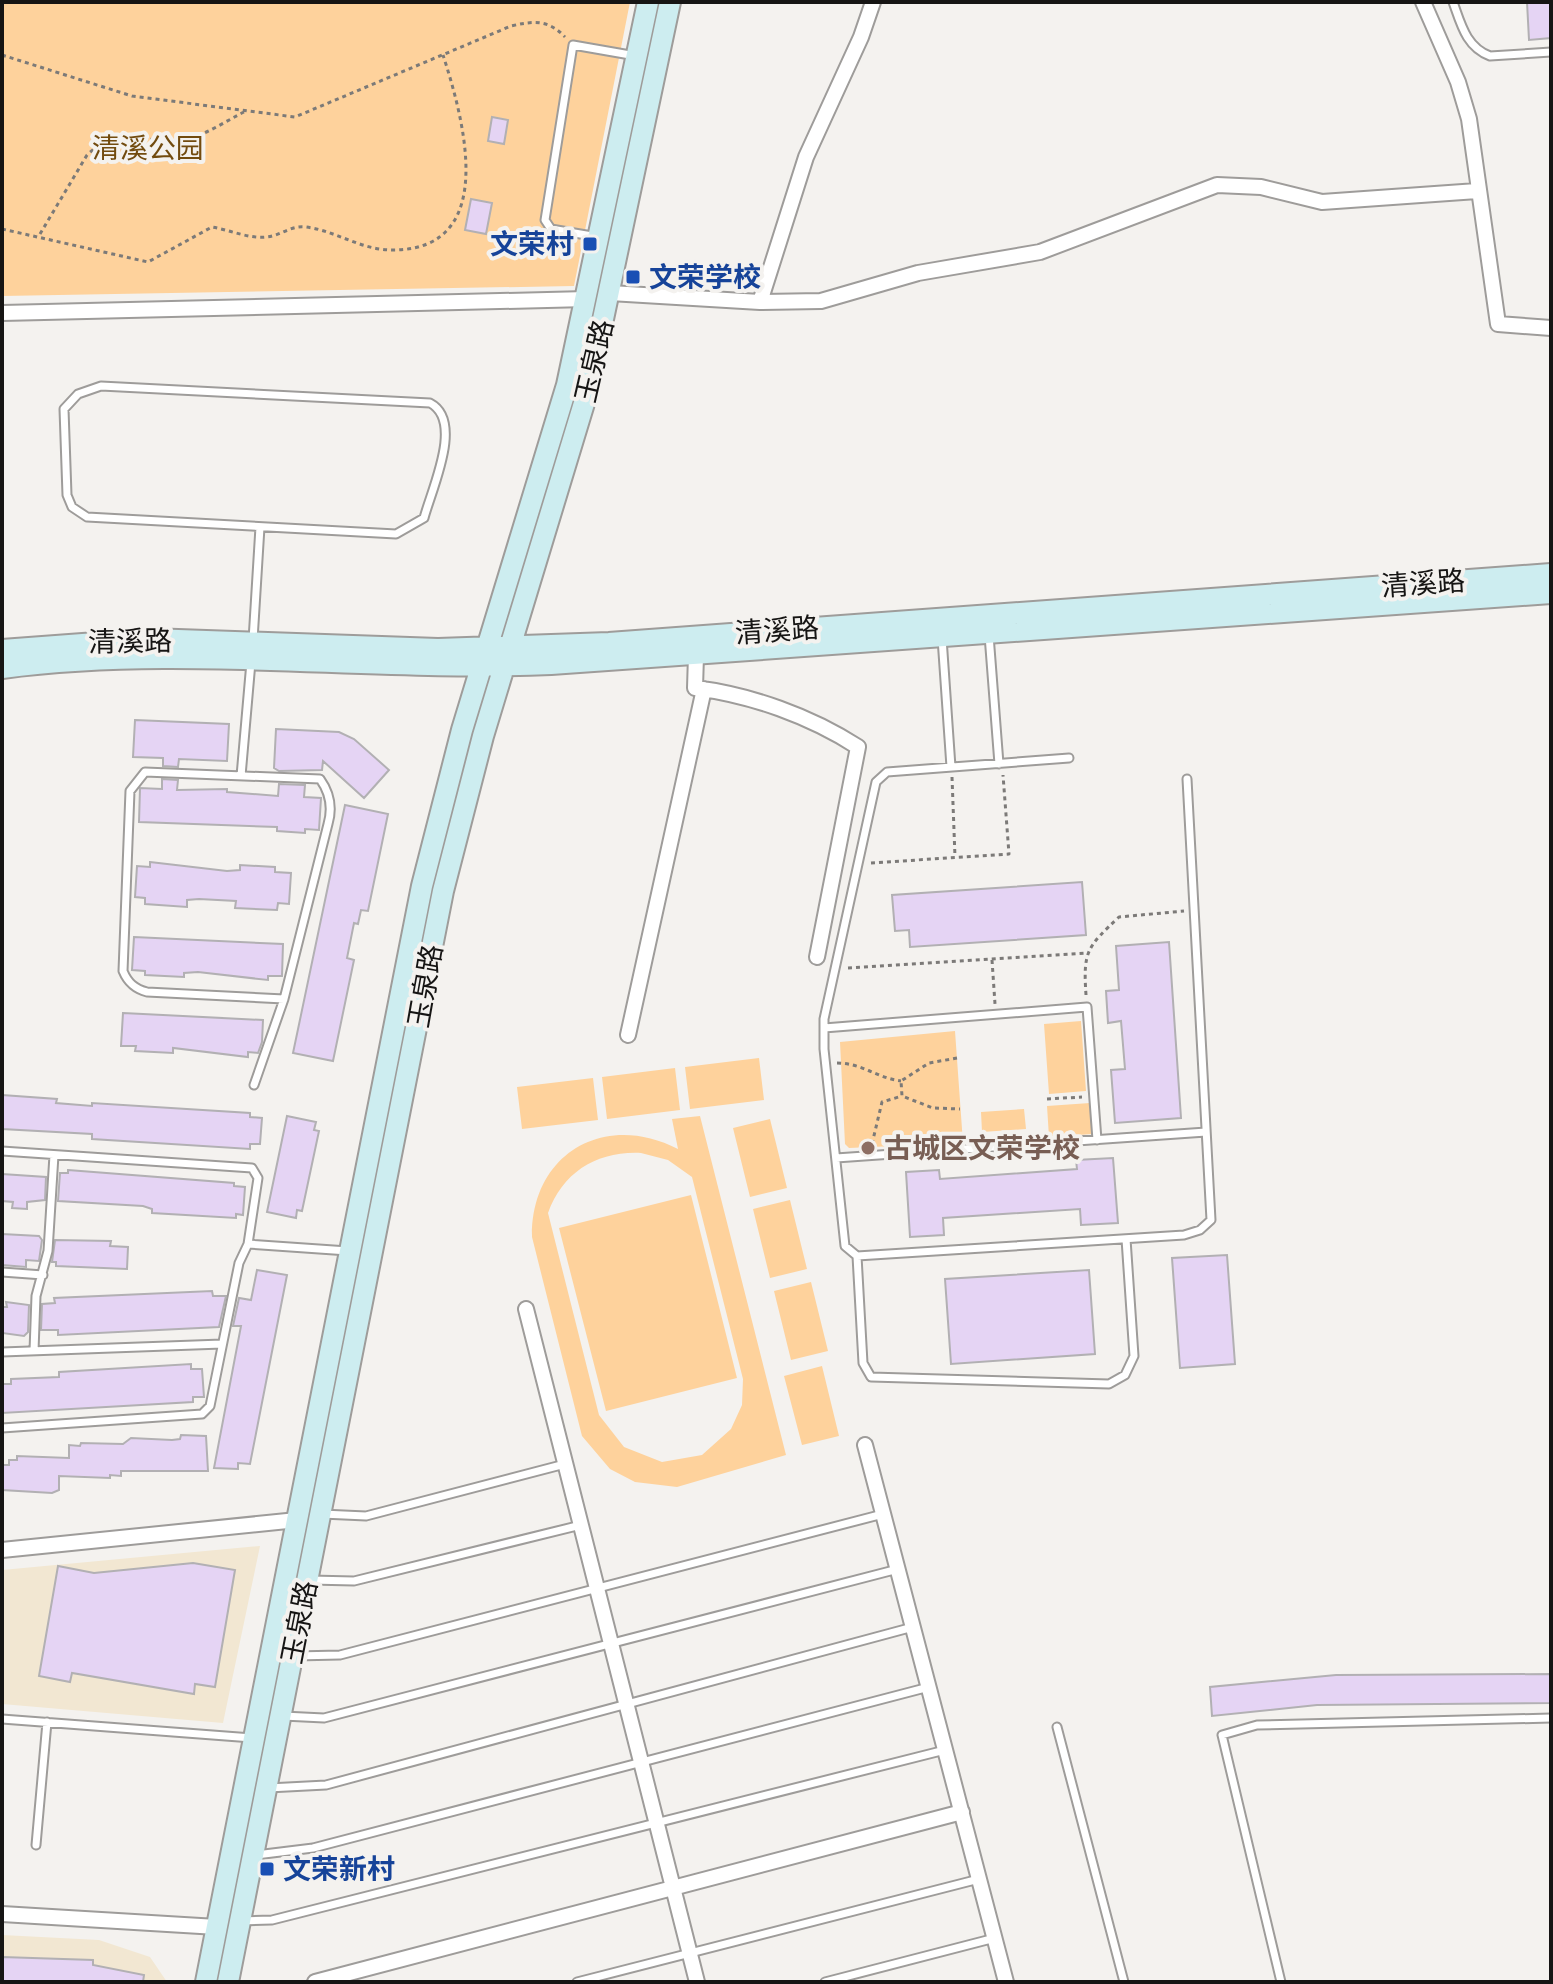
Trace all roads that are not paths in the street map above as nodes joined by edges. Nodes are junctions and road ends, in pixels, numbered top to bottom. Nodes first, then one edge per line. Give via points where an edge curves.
1 (648, 2) edge
2 (670, 2) edge
3 (873, 2) edge
4 (1423, 2) edge
5 (1453, 2) edge
6 (1551, 52) edge
7 (637, 56) junction
8 (1477, 191) junction
9 (600, 237) junction
10 (610, 293) junction
11 (587, 299) junction
12 (760, 302) junction
13 (2, 313) edge
14 (1551, 328) edge
15 (260, 527) junction
16 (1551, 574) edge
17 (1551, 593) edge
18 (989, 635) junction
19 (942, 638) junction
20 (2, 650) edge
21 (252, 651) junction
22 (696, 655) junction
23 (506, 657) junction
24 (484, 658) junction
25 (2, 668) edge
26 (704, 689) junction
27 (1069, 758) dead end
28 (1000, 764) junction
29 (951, 767) junction
30 (241, 776) junction
31 (1187, 779) dead end
32 (817, 957) dead end
33 (284, 999) junction
34 (824, 1028) junction
35 (628, 1035) dead end
36 (254, 1085) dead end
37 (1206, 1132) junction
38 (1097, 1140) junction
39 (2, 1151) edge
40 (54, 1155) junction
41 (836, 1158) junction
42 (1126, 1239) junction
43 (248, 1244) junction
44 (350, 1252) junction
45 (857, 1256) junction
46 (2, 1272) edge
47 (43, 1275) junction
48 (526, 1309) dead end
49 (222, 1344) junction
50 (34, 1351) junction
51 (2, 1352) edge
52 (2, 1428) edge
53 (865, 1445) dead end
54 (565, 1464) junction
55 (320, 1514) junction
56 (883, 1514) junction
57 (297, 1520) junction
58 (581, 1525) junction
59 (2, 1550) edge
60 (898, 1569) junction
61 (307, 1580) junction
62 (597, 1587) junction
63 (913, 1627) junction
64 (611, 1643) junction
65 (292, 1656) junction
66 (929, 1687) junction
67 (627, 1704) junction
68 (280, 1716) junction
69 (1551, 1718) edge
70 (2, 1719) edge
71 (47, 1722) junction
72 (1057, 1727) dead end
73 (254, 1738) junction
74 (945, 1750) junction
75 (641, 1762) junction
76 (266, 1788) junction
77 (962, 1812) junction
78 (657, 1823) junction
79 (36, 1845) dead end
80 (253, 1856) junction
81 (979, 1879) junction
82 (673, 1888) junction
83 (2, 1914) edge
84 (240, 1921) junction
85 (217, 1927) junction
86 (995, 1938) junction
87 (690, 1953) junction
88 (206, 1982) edge
89 (228, 1982) edge
90 (315, 1982) edge
91 (577, 1982) edge
92 (697, 1982) edge
93 (825, 1982) edge
94 (1006, 1982) edge
95 (1124, 1982) edge
96 (1281, 1982) edge

1 - 7 main road, 玉泉路
2 - 10 main road, 玉泉路
3 - 12 street via 806,157
4 - 8 street via 1462,94
5 - 6 lane via 1466,36 1483,54
7 - 9 main road, 玉泉路
7 - 9 lane via 573,45 545,220 551,229
8 - 12 street via 1322,202 1261,187 1217,185 1040,252 918,273 821,301
8 - 14 street via 1498,324
9 - 11 main road, 玉泉路
10 - 12 street
10 - 23 main road, 玉泉路 via 569,461
11 - 13 street
11 - 24 main road, 玉泉路 via 548,455
15 - 15 lane via 396,534 409,529 424,518 447,434 445,418 430,403 101,386 78,394 64,409 67,495 76,512 87,517
15 - 21 lane
16 - 23 main road, 清溪路
17 - 18 main road, 清溪路
18 - 19 main road, 清溪路
18 - 28 lane
19 - 22 main road, 清溪路
19 - 29 lane
20 - 21 main road, 清溪路 via 109,640
21 - 24 main road, 清溪路
21 - 25 main road, 清溪路
21 - 30 lane
22 - 23 main road, 清溪路
22 - 26 street via 695,688
23 - 24 main road, 清溪路
23 - 55 main road, 玉泉路 via 443,891
24 - 44 main road, 玉泉路 via 422,886
26 - 32 street via 824,725 858,747
26 - 35 street
27 - 28 lane
28 - 29 lane
29 - 34 lane via 887,772 876,782
30 - 33 lane via 320,779 329,797 330,815
30 - 33 lane via 145,772 133,784 123,971 131,985 147,992
31 - 37 lane
33 - 36 lane
34 - 38 lane via 1087,1007
34 - 41 lane
37 - 38 lane
37 - 42 lane via 1211,1220 1192,1233
38 - 41 lane
39 - 40 lane
40 - 43 lane via 252,1168 258,1178
40 - 47 lane
41 - 45 lane via 845,1246
42 - 45 lane
42 - 45 lane via 1134,1356 1125,1375 1109,1384 871,1377 863,1363
43 - 44 lane
43 - 49 lane
44 - 57 main road, 玉泉路
46 - 47 lane
47 - 50 lane via 36,1296
48 - 54 street
49 - 50 lane
49 - 52 lane via 210,1406 202,1414
50 - 51 lane
53 - 56 street
54 - 55 lane via 366,1516
54 - 58 street
55 - 61 main road, 玉泉路
56 - 60 street
56 - 62 lane
57 - 59 street
57 - 73 main road, 玉泉路
58 - 61 lane via 354,1581
58 - 62 street
60 - 63 street
60 - 64 lane
61 - 65 main road, 玉泉路
62 - 64 street
62 - 65 lane via 340,1655
63 - 66 street
63 - 67 lane
64 - 67 street
64 - 68 lane via 324,1718
65 - 68 main road, 玉泉路
66 - 74 street
66 - 75 lane
67 - 75 street
67 - 76 lane via 326,1785
68 - 76 main road, 玉泉路
69 - 96 lane via 1257,1725 1222,1735
70 - 71 lane
71 - 73 lane
71 - 79 lane
72 - 95 lane
73 - 85 main road, 玉泉路
74 - 77 street
74 - 78 lane
75 - 78 street
75 - 80 lane via 313,1848
76 - 80 main road, 玉泉路
77 - 81 street
77 - 82 street
78 - 82 street
78 - 84 lane via 272,1920
80 - 84 main road, 玉泉路
81 - 86 street
81 - 87 lane
82 - 87 street
82 - 90 street
83 - 85 street
84 - 89 main road, 玉泉路
85 - 88 main road, 玉泉路
86 - 93 lane
86 - 94 street
87 - 91 lane
87 - 92 street

